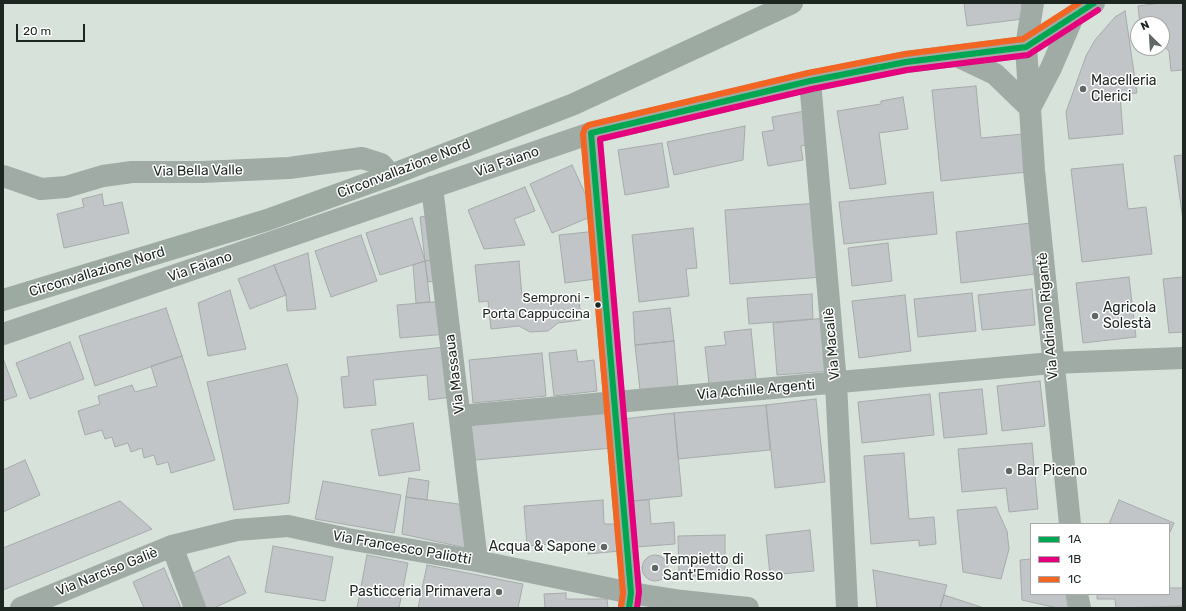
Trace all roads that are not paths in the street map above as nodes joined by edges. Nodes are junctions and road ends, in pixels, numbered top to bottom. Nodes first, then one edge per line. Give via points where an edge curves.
1 (792, 3) edge
2 (1033, 3) edge
3 (1094, 3) edge
4 (1073, 17) junction
5 (1026, 47) junction
6 (957, 56) junction
7 (810, 81) junction
8 (1030, 108) junction
9 (591, 133) junction
10 (391, 175) junction
11 (3, 176) edge
12 (432, 187) junction
13 (3, 300) edge
14 (3, 334) edge
15 (1183, 358) edge
16 (1052, 363) junction
17 (836, 382) junction
18 (615, 402) junction
19 (460, 416) junction
20 (1070, 523) edge
21 (172, 546) junction
22 (477, 561) junction
23 (1078, 595) edge
24 (630, 601) edge
25 (678, 604) edge
26 (21, 608) edge
27 (195, 608) edge
28 (748, 608) edge
29 (846, 608) edge
30 (1080, 608) edge

1 - 10 main road, Circonvallazione Nord via 574,104
2 - 5 street, Via Adriano Rigantè
3 - 4 street
4 - 5 street
4 - 8 street
5 - 6 street, Via Faiano
5 - 8 street, Via Adriano Rigantè
6 - 7 street, Via Faiano via 906,62
6 - 8 street via 995,74
7 - 9 street, Via Faiano
7 - 17 street, Via Macallè
8 - 16 street, Via Adriano Rigantè
9 - 12 street, Via Faiano
9 - 18 street
10 - 11 street, Via Bella Valle via 381,164 362,158 289,168 132,172 103,176 66,187 41,189
10 - 13 main road, Circonvallazione Nord via 267,220
12 - 14 street, Via Faiano
12 - 19 street, Via Massaua
15 - 16 street, Via Achille Argenti
16 - 17 street, Via Achille Argenti
16 - 20 street, Via Adriano Rigantè
17 - 18 street, Via Achille Argenti
17 - 29 street, Via Macallè
18 - 19 street, Via Achille Argenti
18 - 24 street
19 - 22 street, Via Massaua
21 - 22 street, Via Francesco Paliotti via 238,530 288,526
21 - 26 street, Via Narciso Galiè
21 - 27 street
22 - 24 street, Via Francesco Paliotti
23 - 30 street
24 - 25 street, Via Francesco Paliotti
25 - 28 street, Via Francesco Paliotti

